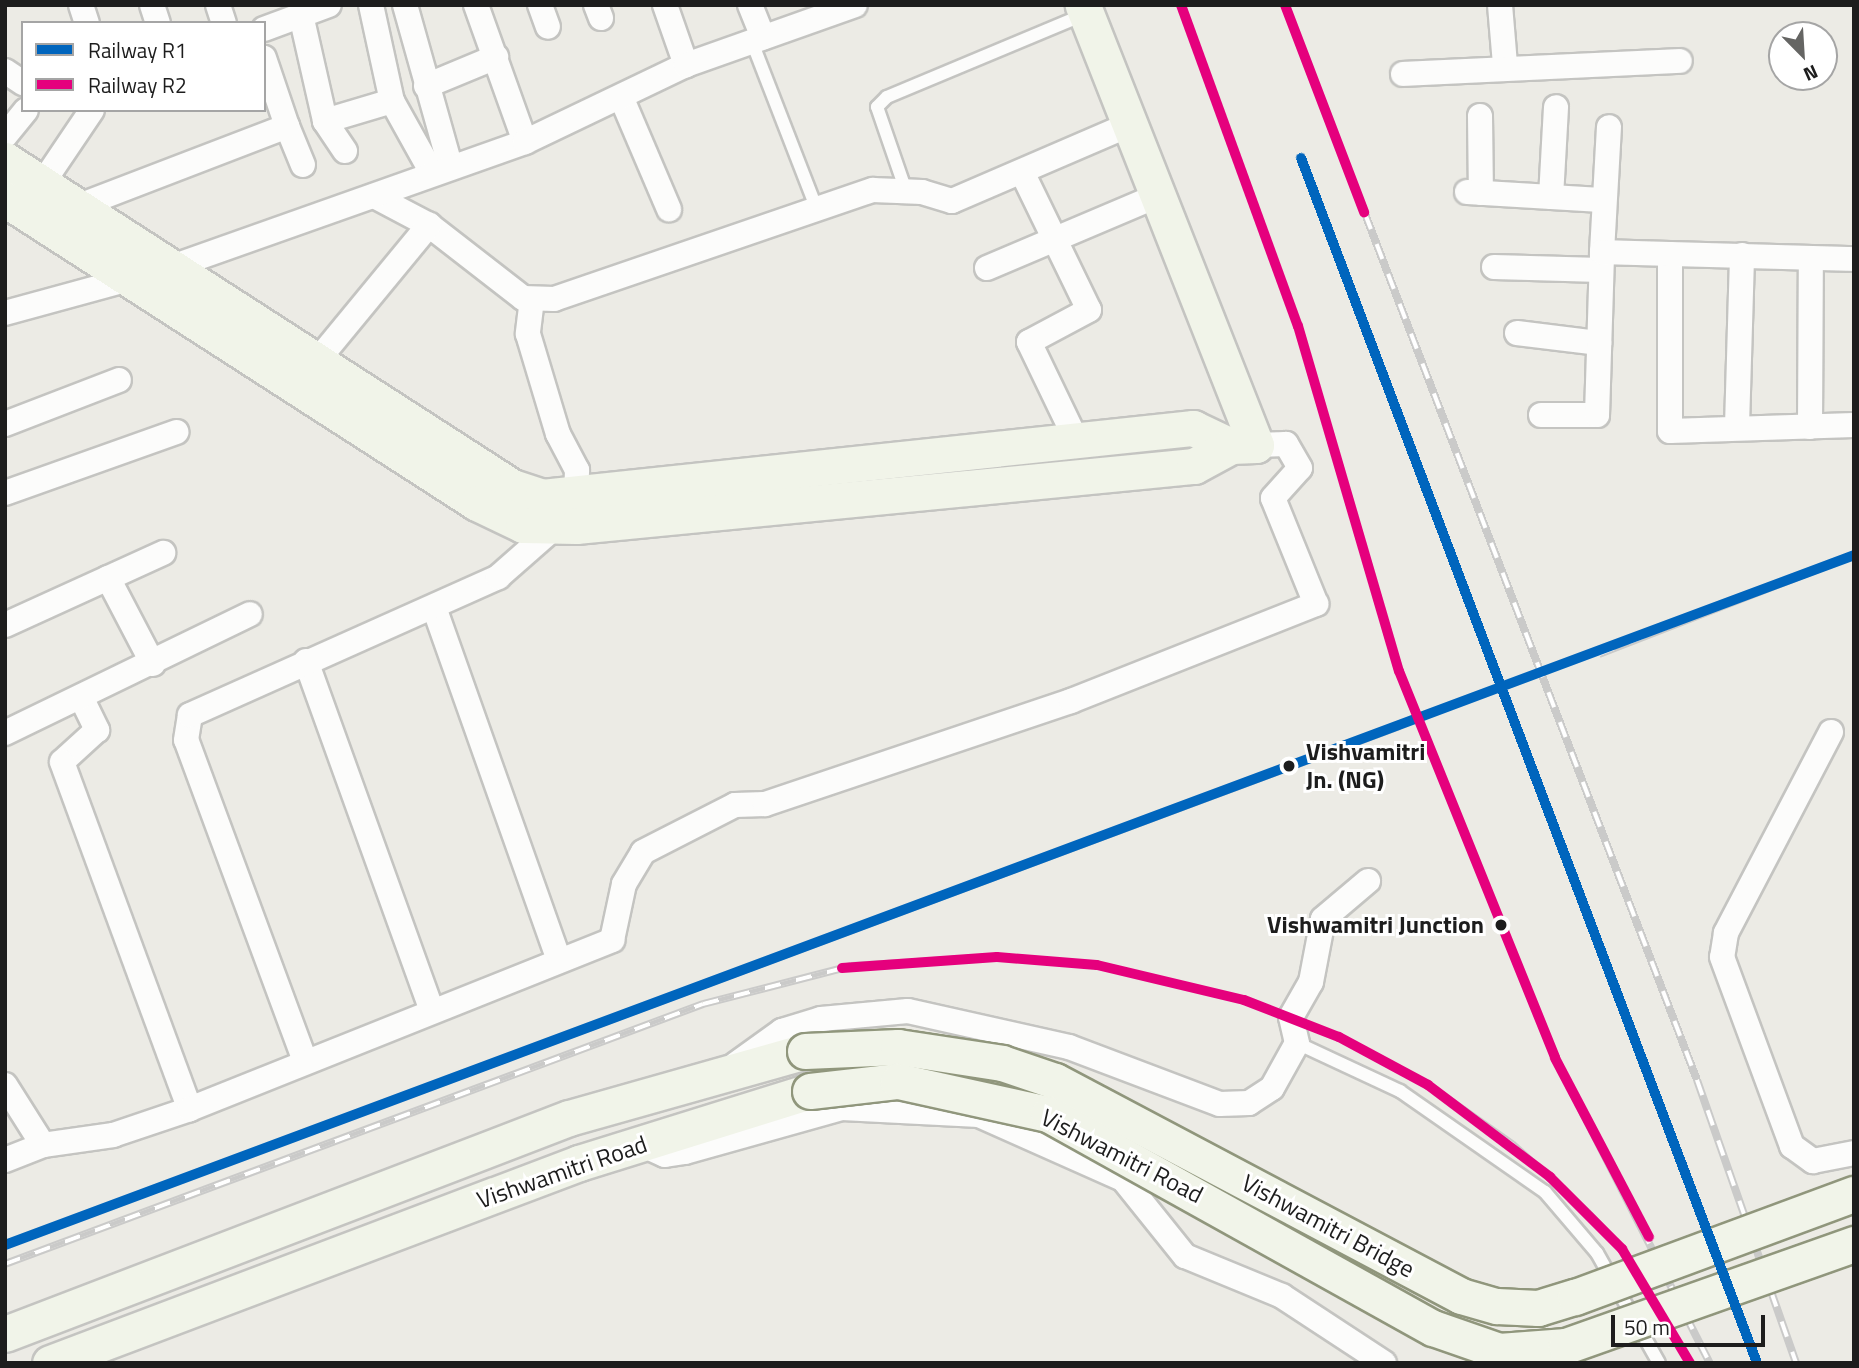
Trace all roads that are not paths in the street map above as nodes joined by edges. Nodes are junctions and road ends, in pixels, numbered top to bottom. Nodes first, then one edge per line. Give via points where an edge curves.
1 (371, 5) edge
2 (405, 5) edge
3 (476, 5) edge
4 (665, 5) edge
5 (750, 5) edge
6 (1500, 5) edge
7 (839, 8) edge
8 (316, 9) edge
9 (1085, 9) edge
10 (266, 28) edge
11 (758, 40) junction
12 (496, 57) junction
13 (1680, 61) dead end
14 (266, 64) edge
15 (1504, 64) junction
16 (686, 65) junction
17 (5, 71) edge
18 (1403, 74) dead end
19 (21, 82) edge
20 (426, 86) junction
21 (622, 99) junction
22 (392, 101) junction
23 (1556, 107) dead end
24 (24, 112) edge
25 (91, 112) edge
26 (1480, 116) dead end
27 (325, 121) junction
28 (1131, 124) junction
29 (287, 125) junction
30 (1609, 127) dead end
31 (5, 136) edge
32 (525, 142) junction
33 (345, 151) dead end
34 (5, 160) edge
35 (303, 165) dead end
36 (441, 169) junction
37 (1022, 172) junction
38 (42, 184) junction
39 (906, 191) junction
40 (1159, 195) junction
41 (374, 196) junction
42 (1551, 197) junction
43 (5, 199) edge
44 (1602, 200) junction
45 (79, 206) junction
46 (669, 209) dead end
47 (817, 210) junction
48 (429, 225) junction
49 (1056, 240) junction
50 (1670, 254) junction
51 (1742, 256) junction
52 (1811, 258) junction
53 (1854, 259) edge
54 (1602, 261) junction
55 (1494, 267) dead end
56 (169, 268) junction
57 (987, 268) dead end
58 (126, 280) junction
59 (532, 299) junction
60 (5, 313) edge
61 (1517, 333) dead end
62 (1599, 343) junction
63 (316, 362) junction
64 (119, 380) dead end
65 (1541, 415) dead end
66 (5, 424) edge
67 (1854, 425) edge
68 (1737, 426) junction
69 (1810, 427) junction
70 (176, 432) dead end
71 (1078, 444) junction
72 (1243, 445) junction
73 (5, 493) edge
74 (569, 517) junction
75 (163, 553) dead end
76 (108, 578) junction
77 (435, 610) junction
78 (250, 614) dead end
79 (7, 618) edge
80 (306, 661) junction
81 (153, 664) junction
82 (81, 697) junction
83 (5, 733) edge
84 (1831, 733) dead end
85 (1368, 881) dead end
86 (559, 961) junction
87 (432, 1011) junction
88 (1297, 1043) junction
89 (804, 1051) joint
90 (304, 1061) junction
91 (718, 1076) junction
92 (5, 1084) edge
93 (190, 1110) junction
94 (641, 1144) junction
95 (43, 1145) junction
96 (1854, 1153) edge
97 (5, 1160) edge
98 (1854, 1194) edge
99 (1854, 1244) edge
100 (5, 1334) edge
101 (50, 1363) edge
102 (1384, 1363) edge
103 (1659, 1363) edge

1 - 22 street
2 - 20 street
3 - 12 street
4 - 16 street
5 - 11 street
6 - 15 street
7 - 11 street
8 - 10 street
8 - 27 street
9 - 28 main road
9 - 39 lane via 877,107
11 - 16 street
11 - 47 lane
12 - 20 street
12 - 32 street
13 - 15 street via 1530,71
14 - 29 street
15 - 18 street
16 - 21 street
17 - 19 street
20 - 36 street
21 - 32 street
21 - 46 street
22 - 27 street
22 - 36 street
23 - 42 street
24 - 31 street
25 - 38 street
26 - 42 street via 1474,193
27 - 33 street
28 - 37 street
28 - 40 main road
29 - 35 street
29 - 45 street
30 - 44 street
32 - 36 street
34 - 38 main road
36 - 41 street
37 - 39 street via 952,201
37 - 49 street
38 - 45 main road
39 - 47 street via 873,190
40 - 49 street
40 - 72 main road
41 - 48 street
41 - 56 street
42 - 44 street
43 - 58 main road
44 - 54 street
45 - 56 main road
47 - 59 street via 596,287
48 - 59 street via 489,275
48 - 63 street
49 - 57 street
49 - 71 street via 1089,310 1028,342
50 - 51 street
50 - 54 street
50 - 68 street via 1670,431
51 - 52 street
51 - 68 street
52 - 53 street
52 - 69 street
54 - 55 street
54 - 62 street
56 - 58 street
56 - 63 main road
58 - 60 street
58 - 74 main road via 477,503 523,525
59 - 74 street via 528,334 558,434 578,470
61 - 62 street
62 - 65 street via 1597,415
63 - 74 main road via 512,487 542,497
64 - 66 street
67 - 69 street
68 - 69 street
70 - 73 street
71 - 72 main road via 1194,428
71 - 74 main road
72 - 74 main road via 1194,466
72 - 86 street via 1286,444 1300,468 1273,498 1316,604 1071,701 765,804 735,805 679,830 643,852 624,884 612,940
74 - 77 street via 498,577
75 - 76 street
76 - 79 street
76 - 81 street
77 - 80 street
77 - 86 street
78 - 81 street
80 - 87 street
80 - 90 street via 205,704 186,726
81 - 82 street
82 - 83 street
82 - 93 street via 97,730 62,762
84 - 96 street via 1726,933 1722,957 1792,1146 1813,1161
85 - 88 street via 1323,919 1317,932 1311,982 1291,1017
86 - 87 street
87 - 90 street
88 - 91 street via 1272,1088 1235,1107 1069,1047 908,1010 853,1013 782,1031
88 - 103 lane via 1400,1091 1545,1192 1597,1253
89 - 91 main road, Vishwamitri Road
89 - 98 main road, Vishwamitri Bridge, bridge via 910,1048 1002,1063 1055,1081 1461,1296 1497,1306 1538,1308 1575,1297
90 - 93 street
91 - 100 main road, Vishwamitri Road via 569,1118
92 - 95 street
93 - 95 street via 113,1135
94 - 99 main road, Vishwamitri Road, bridge via 810,1091 898,1081 1048,1114 1433,1328 1499,1351 1566,1346
94 - 101 main road, Vishwamitri Road
94 - 102 street via 665,1155 685,1152 842,1108 979,1115 1123,1179 1185,1256 1282,1296
95 - 97 street

